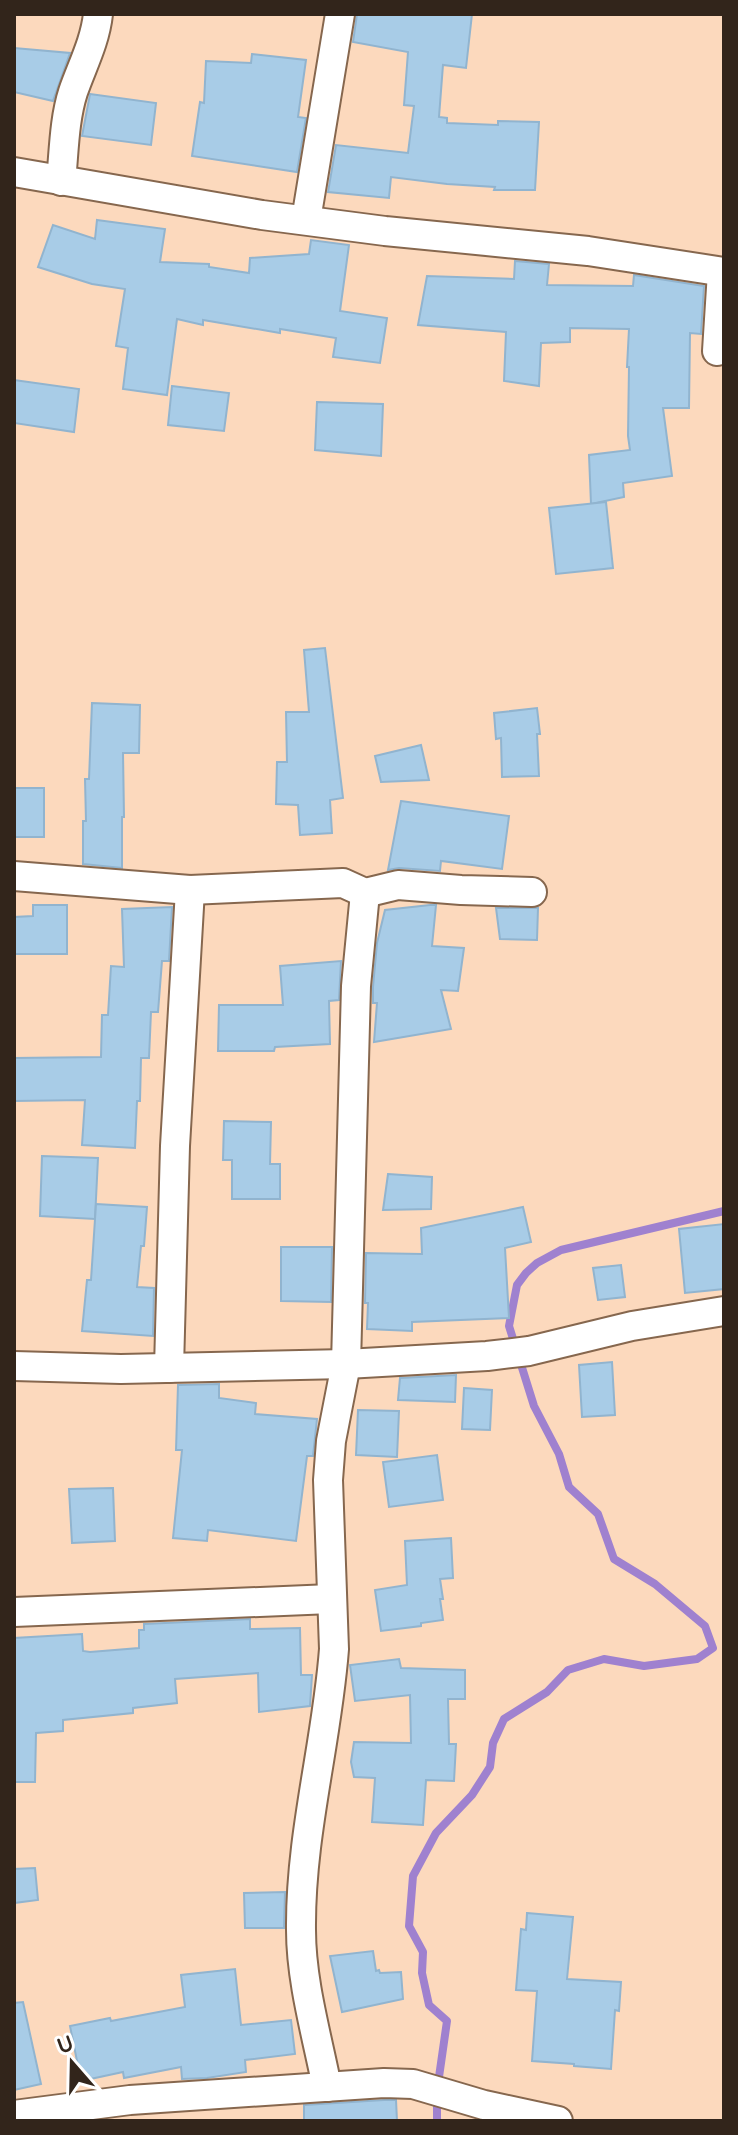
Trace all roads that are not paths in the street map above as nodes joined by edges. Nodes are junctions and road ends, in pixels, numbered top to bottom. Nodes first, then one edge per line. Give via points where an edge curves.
1 (98, 14) edge
2 (340, 14) edge
3 (14, 172) edge
4 (61, 181) junction
5 (306, 220) junction
6 (723, 272) edge
7 (717, 351) dead end
8 (14, 876) edge
9 (190, 890) junction
10 (532, 892) dead end
11 (365, 893) junction
12 (724, 1311) edge
13 (346, 1364) junction
14 (14, 1366) edge
15 (169, 1368) junction
16 (331, 1599) junction
17 (14, 1612) edge
18 (327, 2087) junction
19 (130, 2111) edge
20 (14, 2115) edge
21 (558, 2121) edge

1 - 4 street via 91,49 72,93
2 - 5 street
3 - 4 street
4 - 5 street
5 - 6 street via 588,251
6 - 7 street
8 - 9 street
9 - 11 street via 343,883
9 - 15 street
10 - 11 street via 398,885
11 - 13 street via 356,1000
12 - 13 street via 529,1351
13 - 15 street
13 - 16 street via 328,1480
14 - 15 street
16 - 17 street
16 - 18 street via 332,1676 301,1894 302,1953
18 - 19 street
18 - 21 street via 413,2084
19 - 20 street

